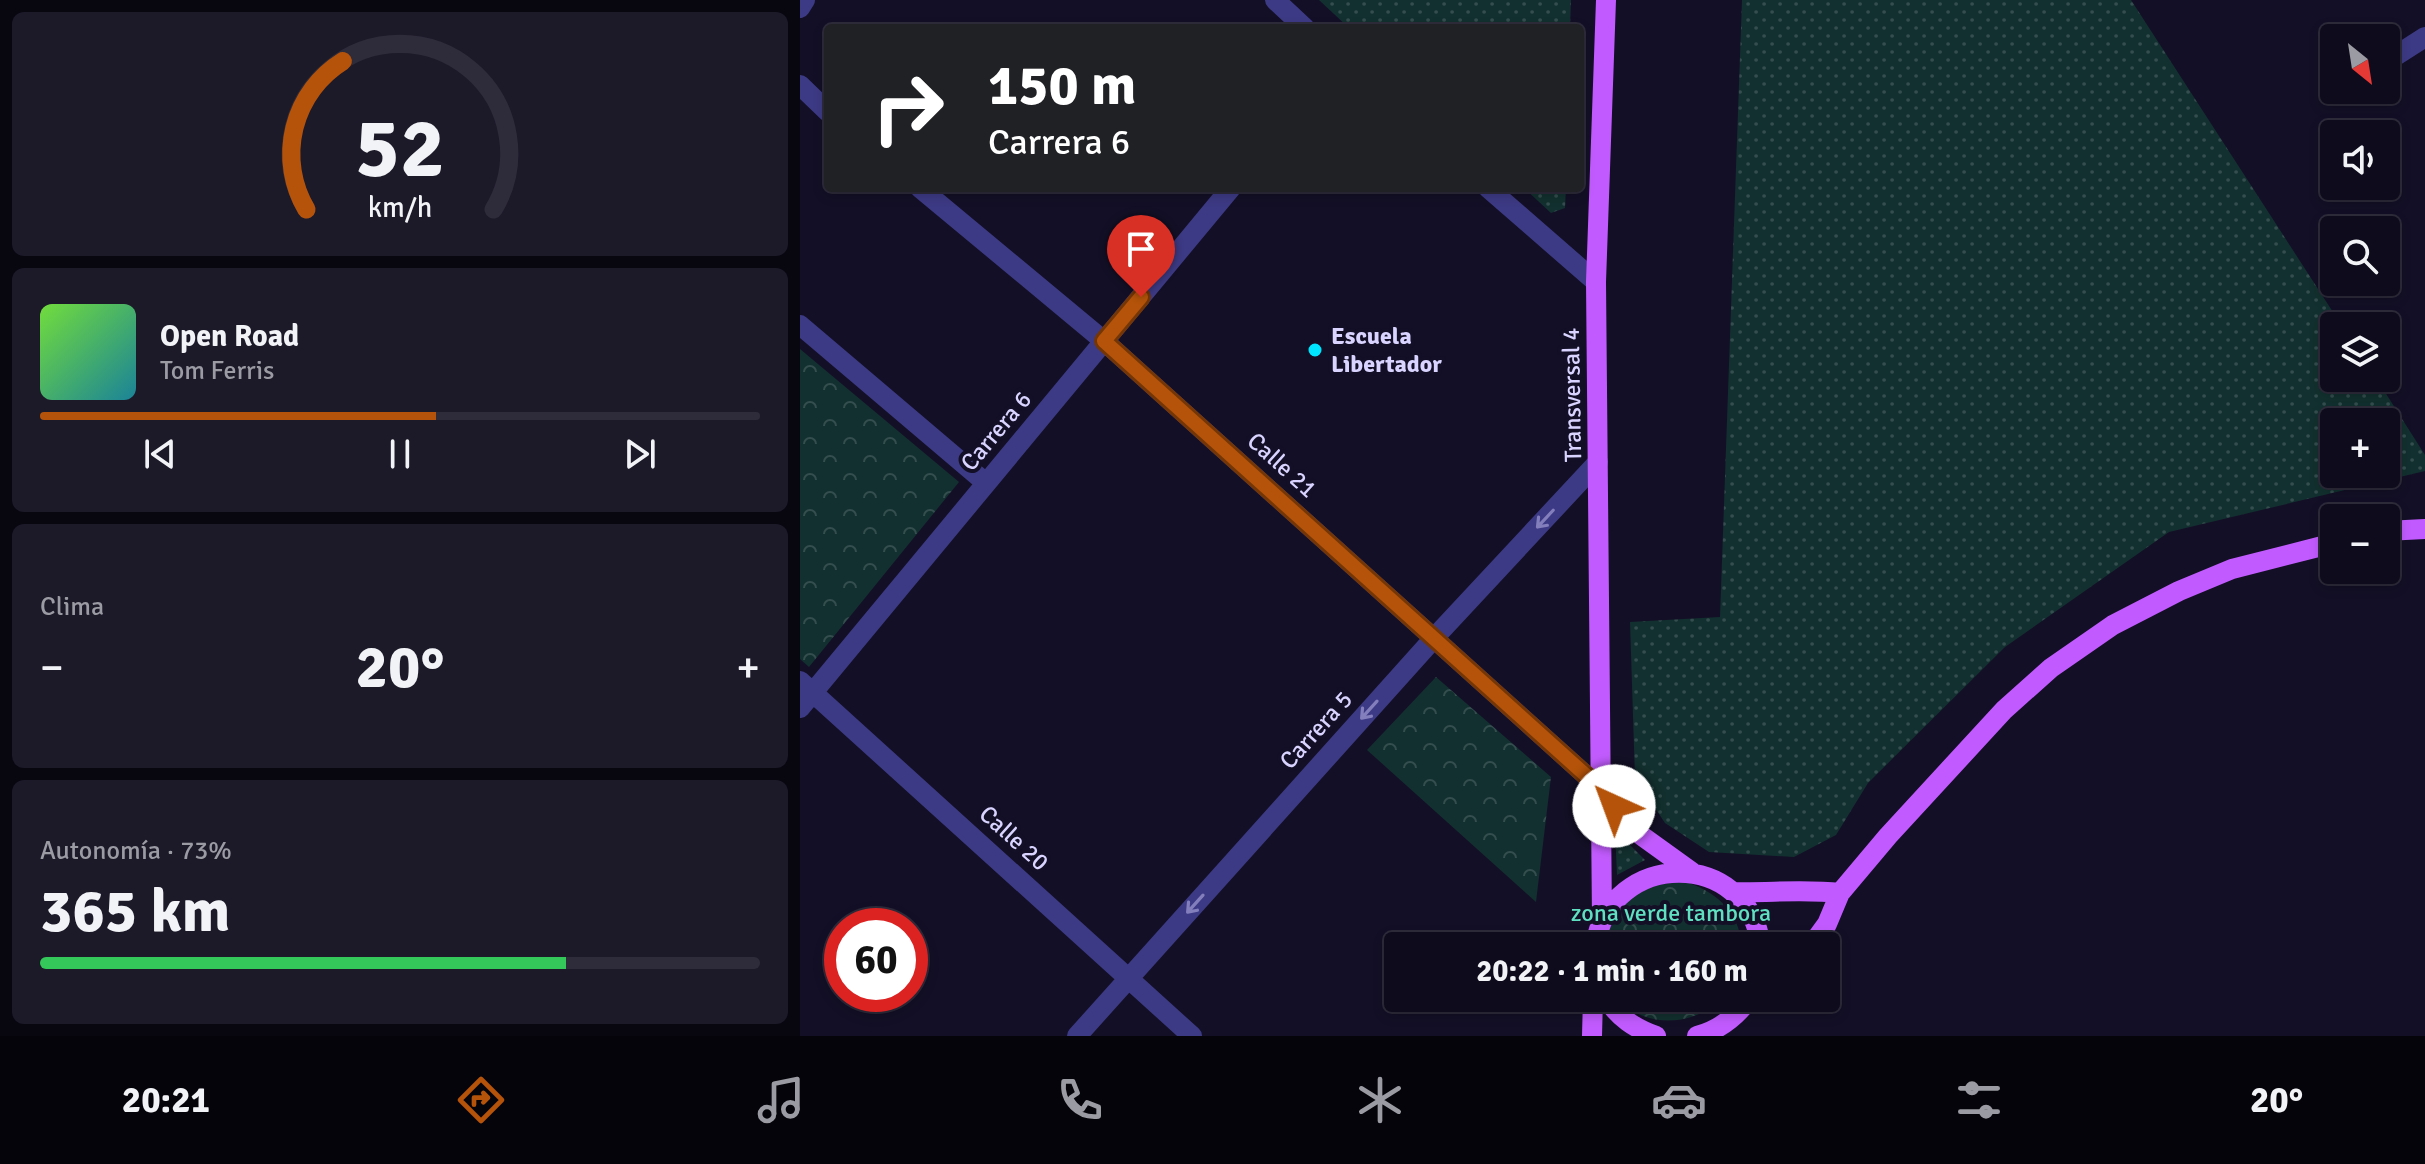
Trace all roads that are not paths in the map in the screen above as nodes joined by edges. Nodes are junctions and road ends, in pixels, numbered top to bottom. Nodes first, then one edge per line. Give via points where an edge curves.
1 (805, 0) edge
2 (1275, 0) edge
3 (1606, 0) edge
4 (800, 8) edge
5 (1301, 24) edge
6 (2425, 37) edge
7 (2400, 53) edge
8 (803, 90) edge
9 (824, 108) edge
10 (925, 192) edge
11 (1228, 192) edge
12 (1493, 192) edge
13 (1596, 282) junction
14 (800, 325) edge
15 (1104, 341) junction
16 (1598, 462) junction
17 (986, 483) junction
18 (2425, 529) edge
19 (2400, 530) edge
20 (2320, 547) edge
21 (1435, 637) junction
22 (804, 693) edge
23 (1601, 789) junction
24 (1695, 874) junction
25 (1733, 892) junction
26 (1840, 893) junction
27 (1602, 919) junction
28 (1599, 932) edge
29 (1759, 932) edge
30 (1821, 932) edge
31 (1129, 977) junction
32 (1593, 1012) edge
33 (1615, 1012) edge
34 (1739, 1012) edge
35 (1706, 1035) edge
36 (1077, 1036) edge
37 (1192, 1036) edge
38 (1592, 1036) edge
39 (1656, 1036) edge

1 - 4 street
2 - 5 street
3 - 13 main road, Transversal 4
6 - 7 street
8 - 9 street
10 - 15 street, Calle 21
11 - 15 street, Carrera 6
12 - 13 street
13 - 16 main road, Transversal 4
14 - 17 street
15 - 17 street, Carrera 6
15 - 21 street, Calle 21
16 -> 21 street, Carrera 5
16 - 23 main road, Transversal 4
17 - 22 street, Carrera 6
18 - 19 main road
20 - 26 main road via 2232,569 2179,591 2113,625 2051,668 2004,710
21 - 23 street, Calle 21
21 -> 31 street, Carrera 5
22 - 31 street, Calle 20
23 - 24 main road via 1642,836
23 - 27 main road, Transversal 4
24 - 25 main road
24 - 27 main road via 1658,874 1641,880 1625,890
25 - 26 main road
25 - 29 main road
26 - 30 main road
27 - 28 main road
31 - 36 street, Carrera 5
31 - 37 street, Calle 20
32 - 38 main road
33 - 39 main road
34 - 35 main road

